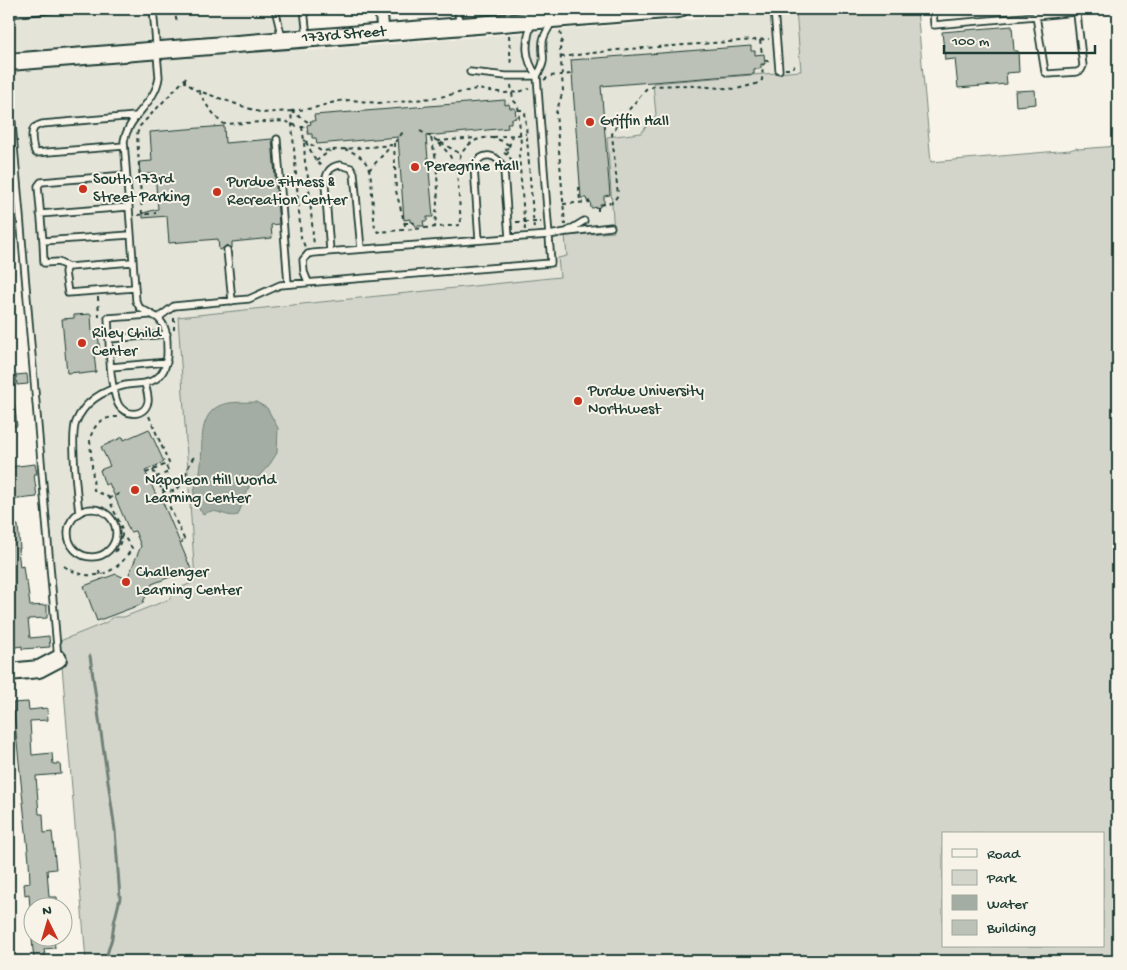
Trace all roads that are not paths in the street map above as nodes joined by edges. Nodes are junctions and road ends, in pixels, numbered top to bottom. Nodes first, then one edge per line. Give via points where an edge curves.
1 (59, 9) edge
2 (153, 9) edge
3 (275, 9) edge
4 (304, 9) edge
5 (381, 9) edge
6 (458, 9) edge
7 (679, 9) edge
8 (774, 9) edge
9 (933, 9) edge
10 (1036, 9) edge
11 (641, 10) edge
12 (30, 11) edge
13 (610, 12) edge
14 (9, 14) edge
15 (532, 15) edge
16 (1036, 16) junction
17 (555, 19) junction
18 (460, 26) junction
19 (383, 32) junction
20 (307, 38) junction
21 (283, 40) junction
22 (157, 50) junction
23 (9, 62) edge
24 (780, 70) dead end
25 (470, 72) dead end
26 (537, 76) junction
27 (9, 88) edge
28 (136, 116) junction
29 (277, 138) dead end
30 (124, 146) junction
31 (126, 175) junction
32 (128, 206) junction
33 (40, 214) junction
34 (584, 222) dead end
35 (611, 227) dead end
36 (566, 232) junction
37 (130, 235) junction
38 (549, 235) junction
39 (509, 238) junction
40 (479, 240) junction
41 (43, 241) junction
42 (361, 249) junction
43 (227, 250) dead end
44 (330, 252) junction
45 (132, 262) junction
46 (68, 267) junction
47 (308, 282) junction
48 (288, 284) junction
49 (134, 288) junction
50 (232, 301) junction
51 (149, 315) junction
52 (158, 318) junction
53 (167, 334) junction
54 (109, 339) junction
55 (167, 362) junction
56 (111, 367) junction
57 (146, 383) junction
58 (113, 389) junction
59 (80, 513) junction
60 (58, 659) joint
61 (9, 672) edge

1 - 12 lane
2 - 22 lane
3 - 21 lane
4 - 20 lane
5 - 19 street
6 - 18 lane
7 - 11 street, 173rd Street
8 - 24 lane
9 - 16 lane via 934,24
10 - 16 lane
11 - 13 street, 173rd Street
12 - 14 lane
13 - 17 street, 173rd Street
15 - 17 street, 173rd Street
15 - 18 street, 173rd Street via 508,23
15 - 26 lane via 527,38 529,65
16 - 16 lane via 1045,72 1081,70 1077,14
17 - 26 lane via 545,35 545,64
18 - 19 street, 173rd Street
19 - 20 street, 173rd Street
20 - 21 street, 173rd Street
21 - 22 street, 173rd Street
22 - 23 street, 173rd Street
22 - 28 lane via 158,87
25 - 26 lane
26 - 38 lane
27 - 60 lane
28 - 30 lane via 125,132
28 - 30 lane via 42,124 33,132 36,153
29 - 48 lane
30 - 31 lane
31 - 32 lane
31 - 33 lane via 40,182
32 - 33 lane
32 - 37 lane
33 - 41 lane
34 - 36 lane
35 - 36 lane
36 - 38 lane
37 - 41 lane
37 - 45 lane
38 - 39 lane
38 - 47 lane via 551,263
39 - 40 lane
39 - 40 lane via 502,164 494,156 476,161 473,174
40 - 42 lane
41 - 46 lane via 44,263 58,262
42 - 44 lane
42 - 44 lane via 354,173 351,168 340,165 329,170 325,184
43 - 50 lane
44 - 47 lane via 308,254 303,260
45 - 46 lane
45 - 49 lane
46 - 49 lane via 65,272 68,293
47 - 48 lane
48 - 50 lane via 249,299
49 - 51 lane via 136,301
50 - 52 lane via 174,306
51 - 52 lane
51 - 54 lane via 108,318
52 - 53 lane
53 - 54 lane
53 - 55 lane
54 - 56 lane
55 - 56 lane
55 - 57 lane via 163,373
56 - 58 lane
57 - 58 lane
57 - 58 lane via 148,403 144,410 135,414 122,410
58 - 59 lane via 93,398 75,422 73,432
59 - 59 lane via 87,510 102,512 112,522 118,537 101,555 93,557 78,553 69,540 73,518
60 - 61 street via 39,669

